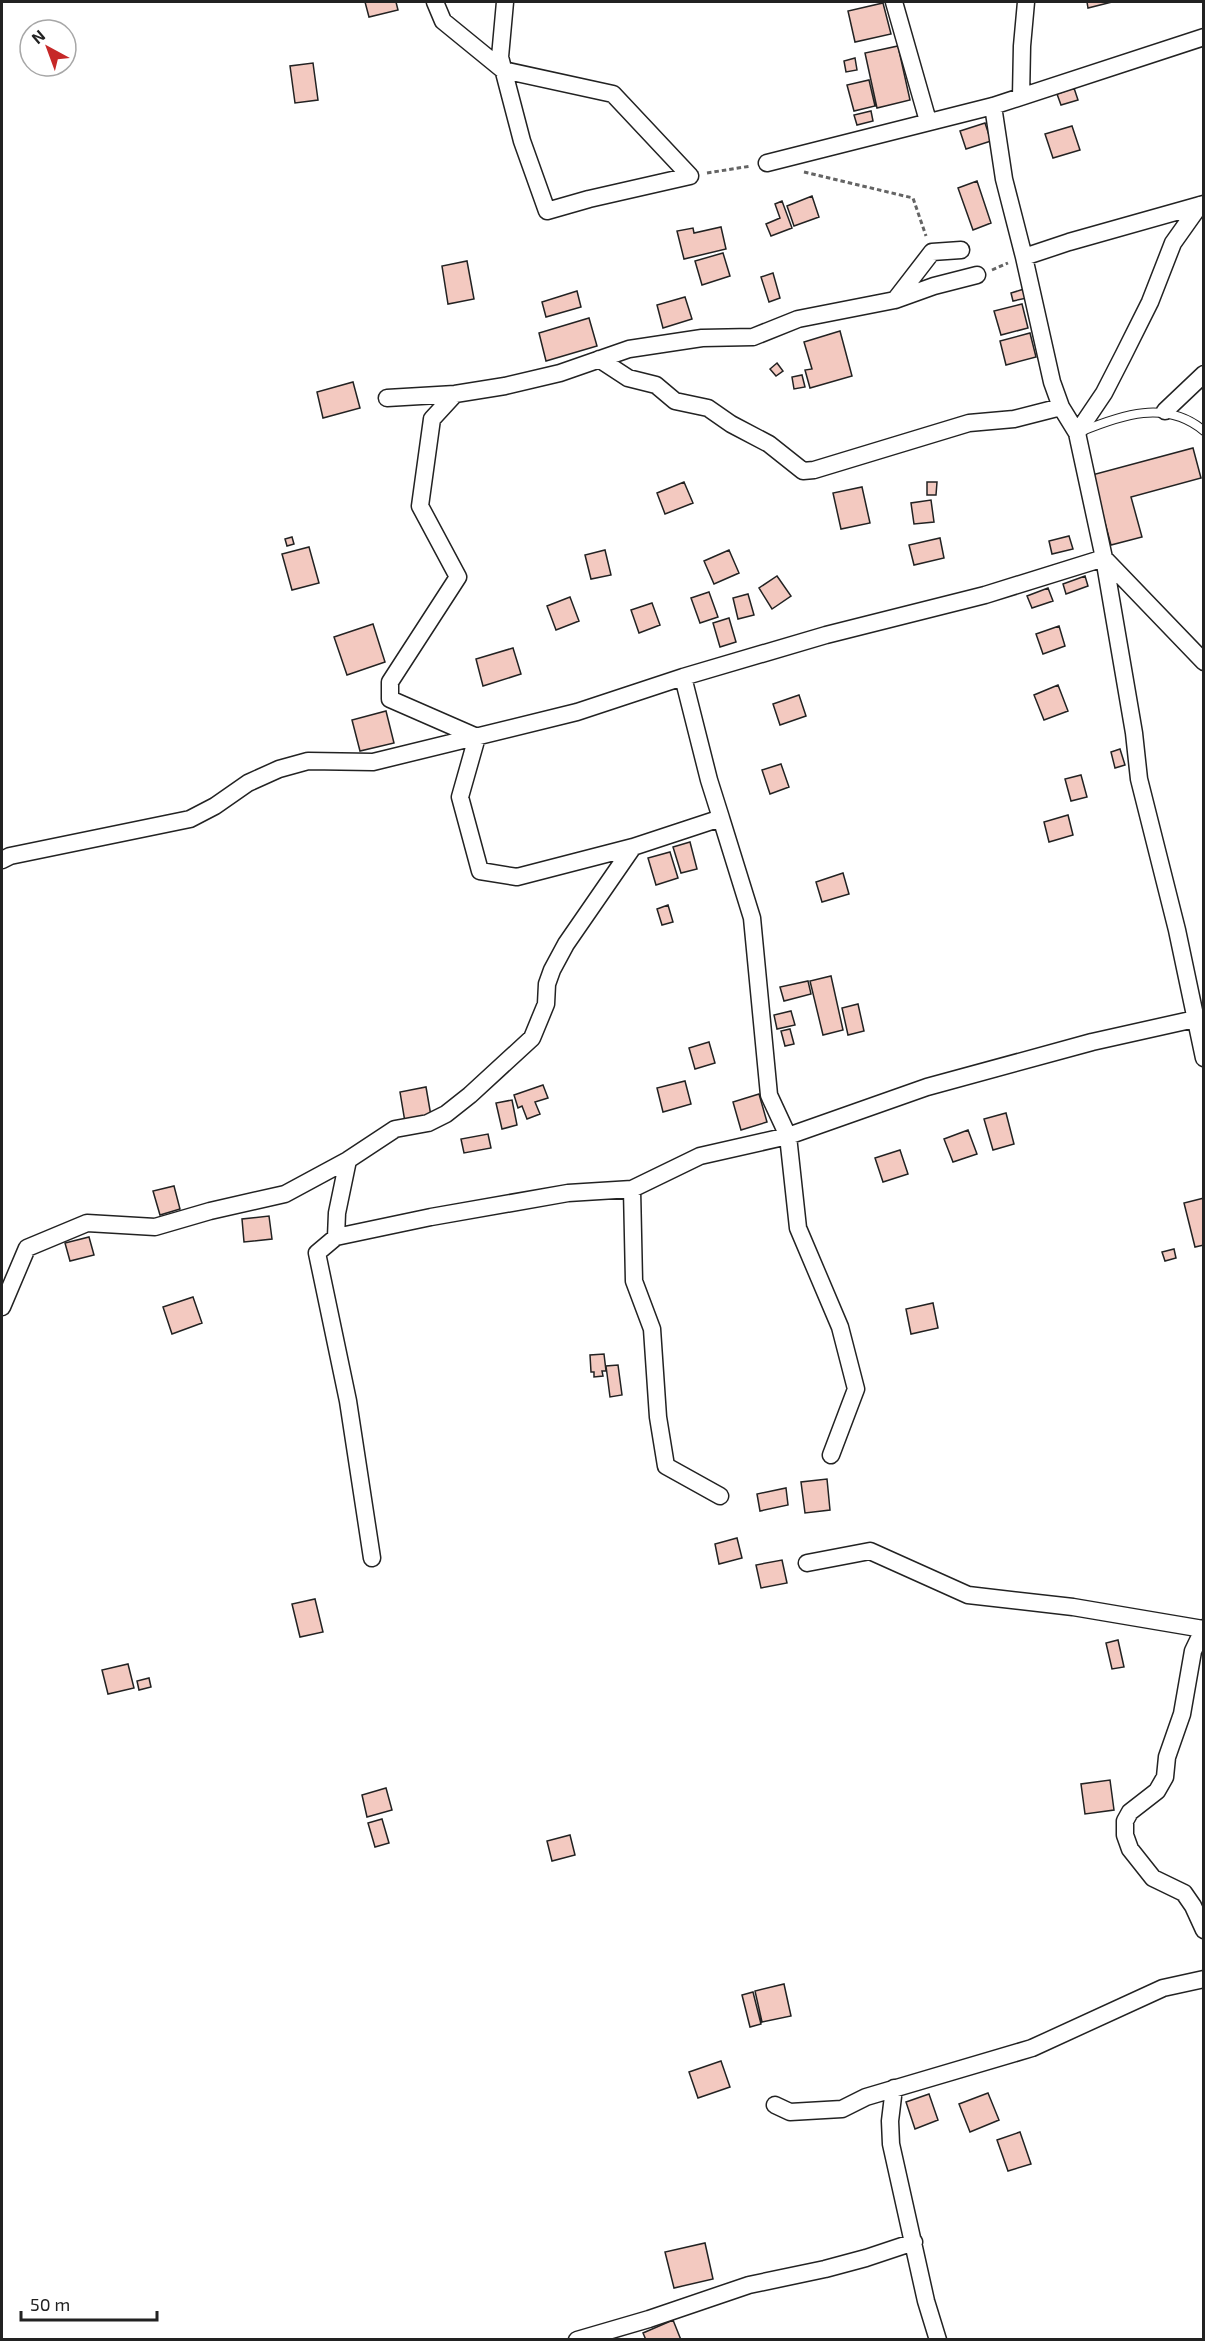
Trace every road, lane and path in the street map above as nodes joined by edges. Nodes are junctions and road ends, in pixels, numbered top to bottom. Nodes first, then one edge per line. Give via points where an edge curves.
1 (435, 2) edge
2 (505, 2) edge
3 (894, 2) edge
4 (1026, 2) edge
5 (1203, 36) edge
6 (503, 70) junction
7 (1021, 97) junction
8 (993, 106) junction
9 (928, 121) junction
10 (767, 163) joint
11 (801, 171) dead end
12 (690, 176) junction
13 (1202, 205) edge
14 (961, 250) dead end
15 (932, 252) junction
16 (1024, 257) junction
17 (978, 275) joint
18 (895, 300) junction
19 (600, 359) junction
20 (1203, 374) edge
21 (455, 394) junction
22 (387, 398) dead end
23 (1061, 407) junction
24 (1165, 411) junction
25 (1203, 431) edge
26 (1077, 433) junction
27 (1104, 558) junction
28 (1203, 662) edge
29 (683, 677) junction
30 (477, 737) junction
31 (721, 818) junction
32 (633, 847) junction
33 (2, 860) edge
34 (1195, 1019) junction
35 (1203, 1058) edge
36 (788, 1136) junction
37 (348, 1160) junction
38 (632, 1189) junction
39 (336, 1237) junction
40 (2, 1307) edge
41 (831, 1455) dead end
42 (720, 1496) dead end
43 (372, 1558) dead end
44 (807, 1563) dead end
45 (1203, 1629) edge
46 (1203, 1930) edge
47 (1203, 1979) edge
48 (894, 2088) junction
49 (775, 2104) dead end
50 (914, 2242) junction
51 (577, 2340) edge
52 (938, 2340) edge

1 - 6 street via 442,21
2 - 6 street via 500,57
3 - 9 street
4 - 7 street
5 - 7 street
6 - 12 street via 612,94
6 - 12 street via 522,141 547,211
7 - 8 street
8 - 9 street
8 - 16 street
9 - 10 street
10 - 12 path
11 - 15 path via 913,198
13 - 16 street
13 - 26 street via 1173,243 1124,356
14 - 15 street
15 - 18 street
16 - 17 path
16 - 23 street
17 - 18 street
18 - 19 street via 798,319 753,337 702,338 629,348
19 - 21 street via 506,386
19 - 23 street via 628,378 656,385 675,401 708,408 769,444 803,471 969,423 1014,419
20 - 24 street
21 - 22 street
21 - 30 street via 432,419 420,506 458,577 390,682 390,699
23 - 26 street
24 - 25 lane
24 - 26 lane via 1135,413
26 - 27 street
27 - 28 street
27 - 29 street via 986,595 826,635
27 - 34 street via 1139,779
29 - 30 street via 577,712
29 - 31 street
30 - 32 street via 460,797 480,871 517,877
30 - 33 street via 374,762 308,761 288,766 248,783 190,819
31 - 32 street
31 - 36 street via 752,918 769,1095
32 - 37 street via 552,970 546,1004 532,1038 446,1114 428,1123 395,1129
34 - 35 street
34 - 36 street via 1092,1042 927,1088
36 - 38 street via 700,1156
36 - 41 street via 798,1228 840,1327 856,1389
37 - 39 street
37 - 40 street via 285,1194 155,1227 87,1223 27,1248
38 - 39 street via 568,1193
38 - 42 street via 634,1281 652,1329 666,1466
39 - 43 street via 317,1253 348,1401
44 - 45 street via 870,1551 968,1595 1073,1607
45 - 46 street via 1193,1651 1165,1777 1157,1791 1130,1812 1125,1821 1130,1849 1153,1878 1184,1893
47 - 48 street via 1163,1988 1032,2048
48 - 49 street via 842,2109 790,2112
48 - 50 street via 891,2144
50 - 51 street via 866,2258 749,2285
50 - 52 street

